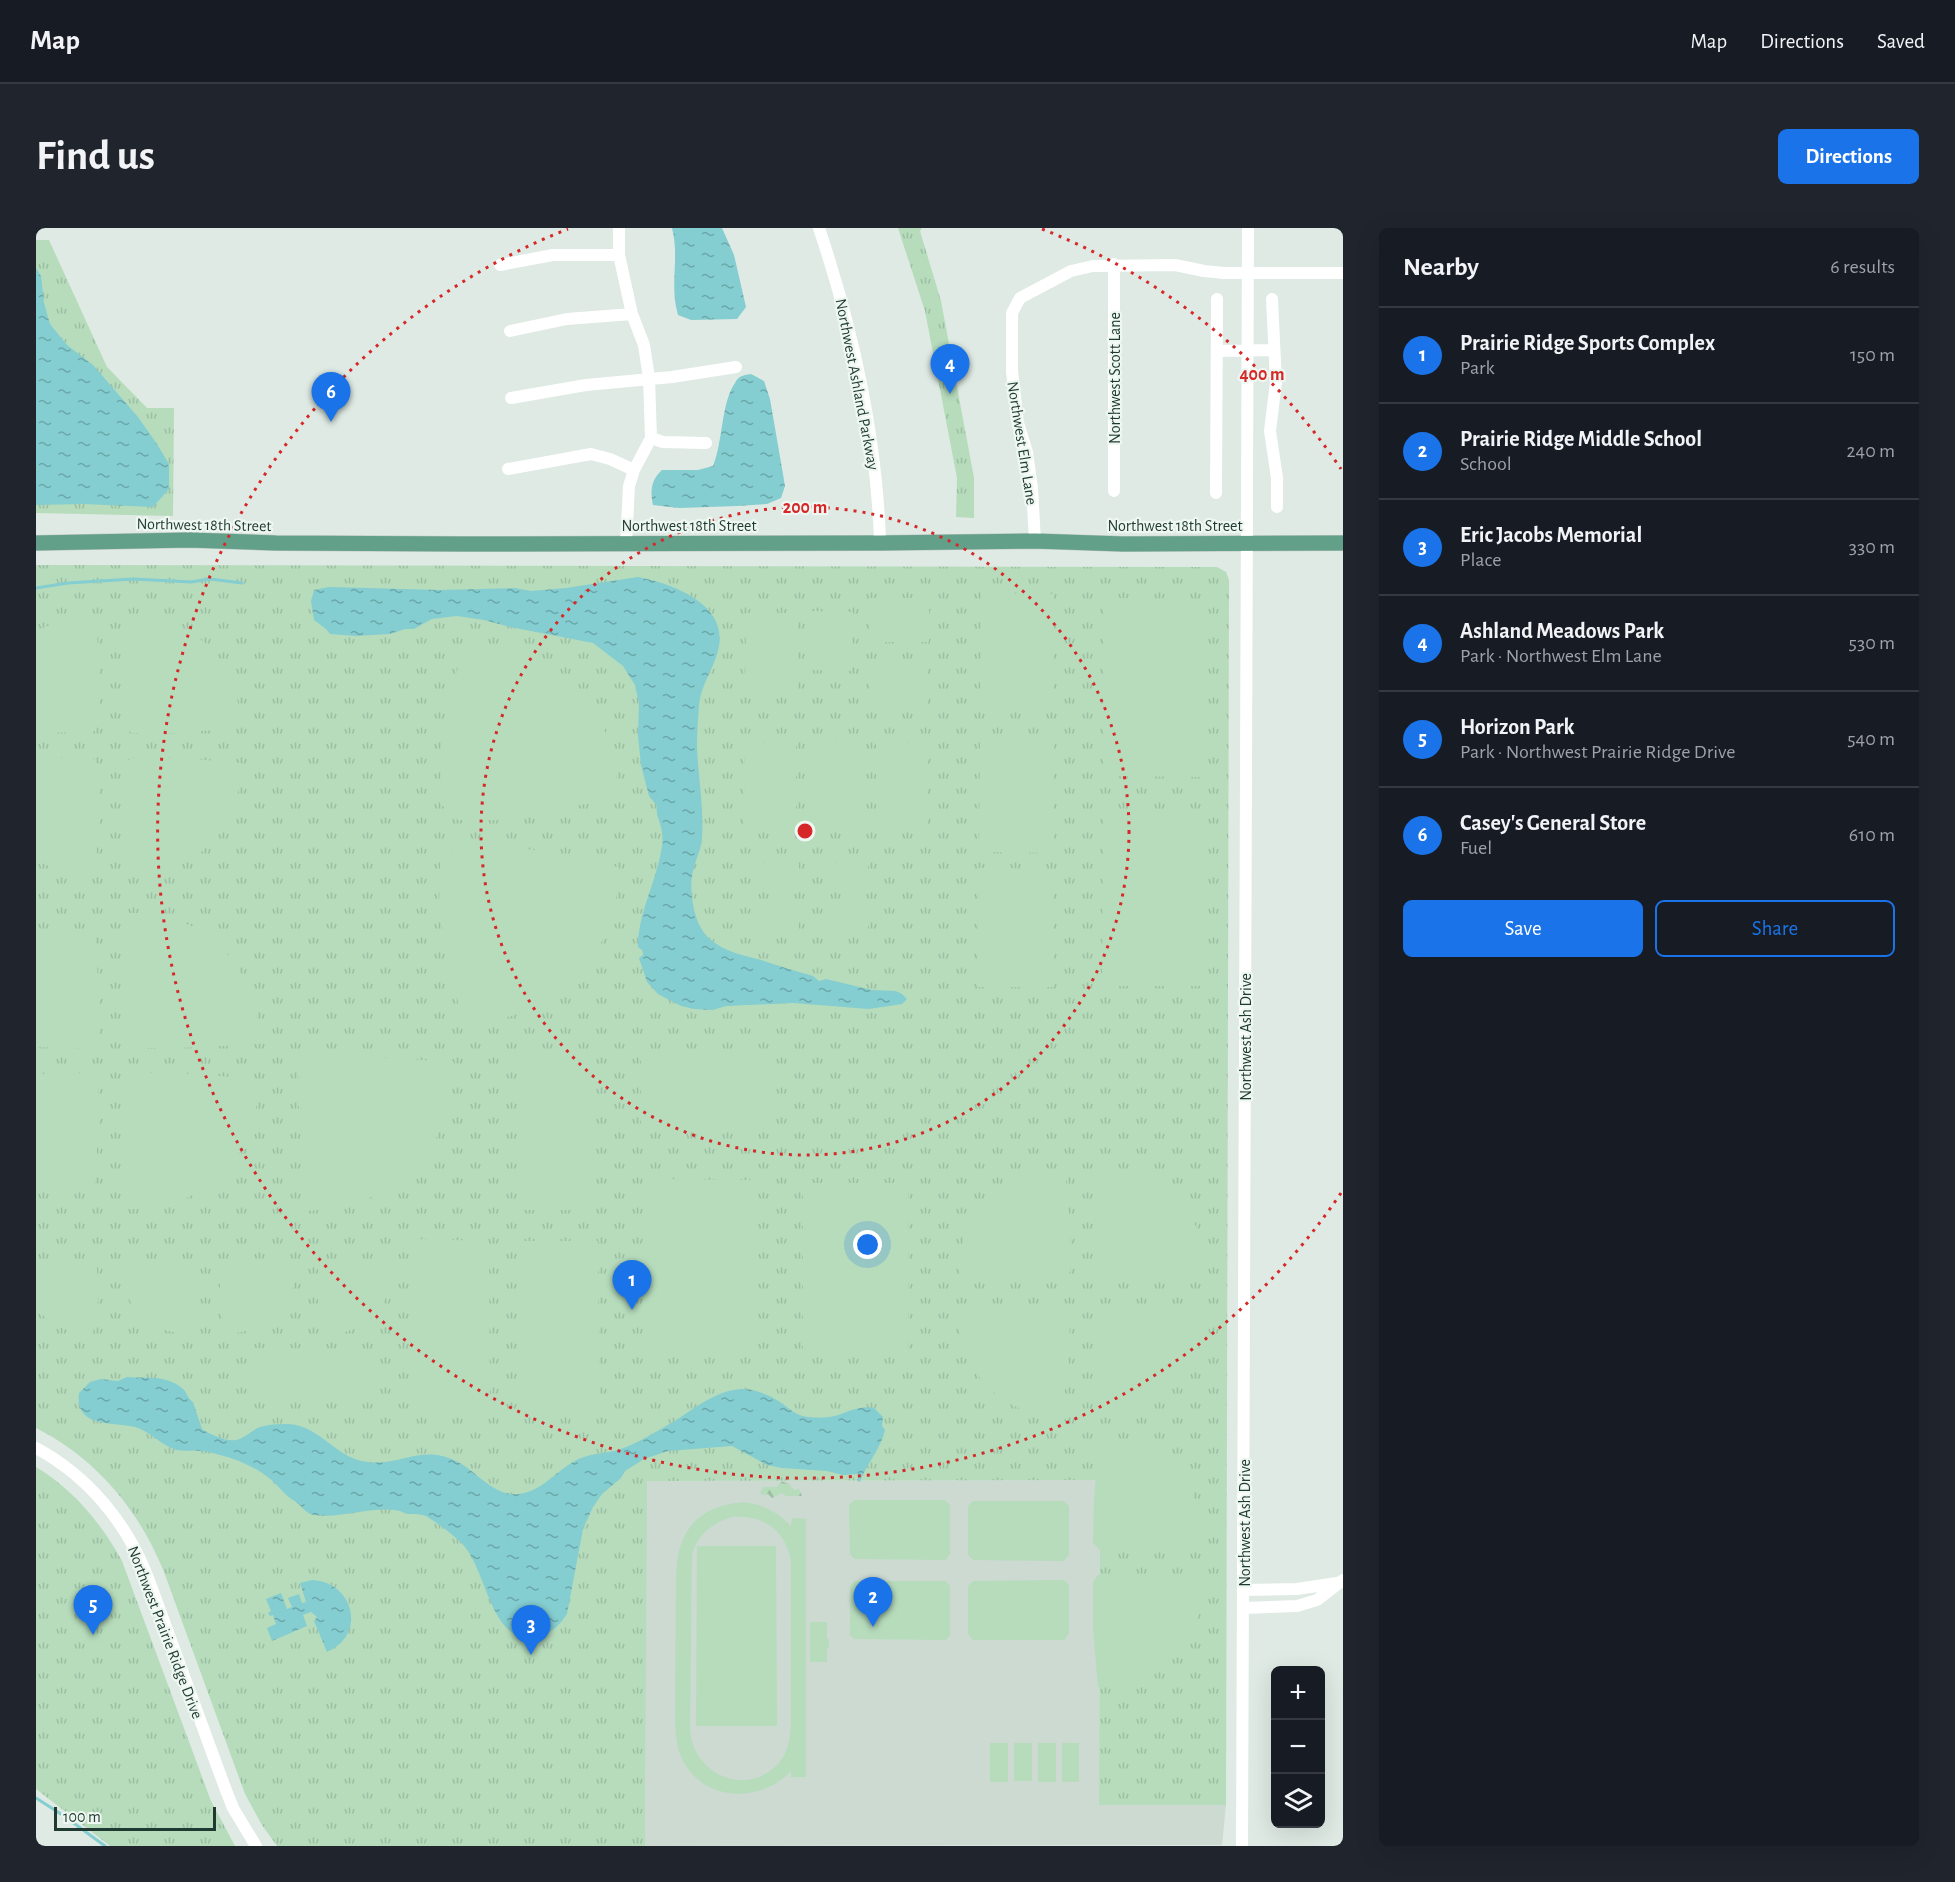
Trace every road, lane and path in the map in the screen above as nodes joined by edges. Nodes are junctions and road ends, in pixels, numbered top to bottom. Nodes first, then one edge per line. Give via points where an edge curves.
1 (619, 228) edge
2 (819, 228) edge
3 (1248, 228) edge
4 (619, 255) junction
5 (1114, 264) junction
6 (500, 265) dead end
7 (1248, 273) junction
8 (1343, 273) edge
9 (1217, 299) dead end
10 (1272, 299) dead end
11 (633, 314) junction
12 (510, 331) dead end
13 (1274, 350) junction
14 (1217, 351) junction
15 (1248, 351) junction
16 (736, 367) dead end
17 (649, 378) junction
18 (511, 398) dead end
19 (651, 438) junction
20 (706, 443) dead end
21 (508, 469) dead end
22 (634, 470) junction
23 (1114, 491) dead end
24 (1216, 493) dead end
25 (1277, 507) dead end
26 (1035, 541) junction
27 (36, 543) edge
28 (880, 543) junction
29 (1247, 543) junction
30 (1343, 543) edge
31 (626, 544) junction
32 (36, 1448) edge
33 (1341, 1585) edge
34 (1244, 1590) junction
35 (1244, 1608) junction
36 (256, 1846) edge
37 (1242, 1846) edge

1 - 4 street
2 - 28 street, Northwest Ashland Parkway via 849,326 863,394 878,488
3 - 7 street, Northwest Ash Drive
4 - 6 street via 553,255
4 - 11 street
5 - 7 street, Northwest Elm Lane via 1175,265
5 - 23 street, Northwest Scott Lane
5 - 26 street, Northwest Elm Lane via 1071,271 1026,293 1015,304 1011,322 1014,399 1027,452
7 - 8 street, Northwest Elm Lane
7 - 15 street, Northwest Ash Drive
9 - 14 street
10 - 13 street
11 - 12 street via 567,319
11 - 17 street via 644,345
13 - 15 street
13 - 25 street via 1276,382 1270,431
14 - 15 street
14 - 24 street
15 - 29 street, Northwest Ash Drive
16 - 17 street
17 - 18 street
17 - 19 street
19 - 20 street
19 - 22 street
21 - 22 street via 591,454
22 - 31 street via 629,486
26 - 28 main road, Northwest 18th Street
26 - 29 main road, Northwest 18th Street
27 - 31 main road, Northwest 18th Street via 189,540
28 - 31 main road, Northwest 18th Street
29 - 30 main road, Northwest 18th Street
29 - 34 street, Northwest Ash Drive
32 - 36 street, Northwest Prairie Ridge Drive via 75,1473 95,1492 135,1548 227,1793
33 - 34 street
33 - 35 street via 1317,1600 1297,1606
34 - 35 street, Northwest Ash Drive
35 - 37 street, Northwest Ash Drive

